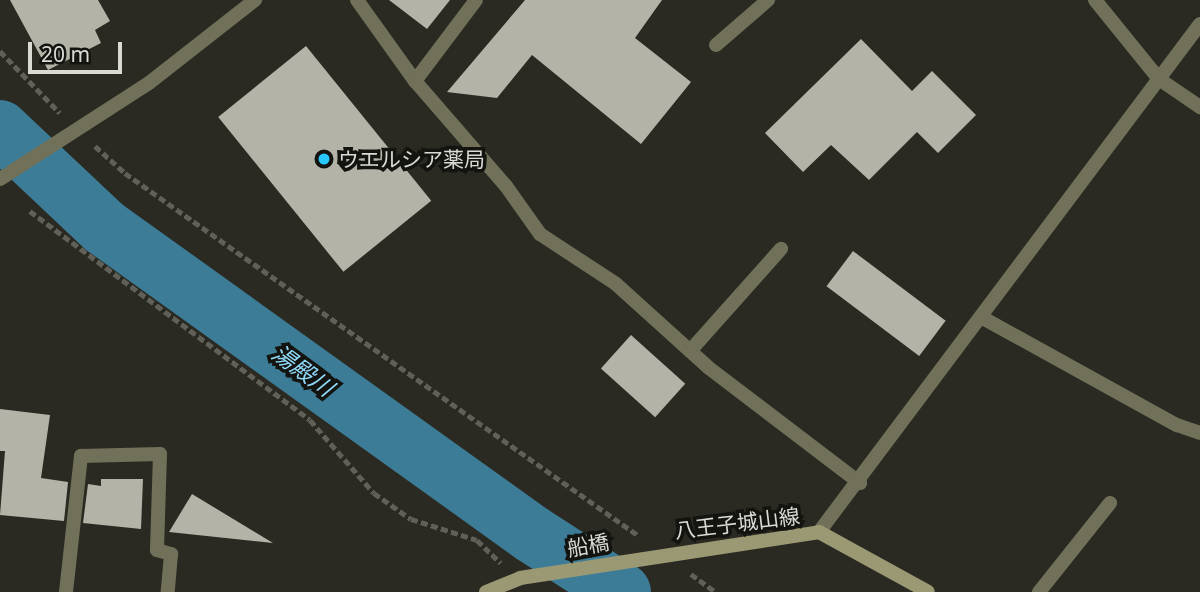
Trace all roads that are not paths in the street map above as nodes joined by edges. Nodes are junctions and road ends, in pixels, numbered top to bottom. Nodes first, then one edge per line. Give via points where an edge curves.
1 (255, 0) edge
2 (357, 0) edge
3 (476, 0) edge
4 (768, 0) edge
5 (1095, 0) edge
6 (1200, 24) edge
7 (716, 45) dead end
8 (1159, 79) junction
9 (415, 81) junction
10 (1200, 107) edge
11 (2, 177) edge
12 (781, 249) dead end
13 (981, 317) junction
14 (690, 351) junction
15 (1200, 433) edge
16 (860, 483) junction
17 (1110, 503) dead end
18 (819, 532) junction
19 (663, 554) joint
20 (66, 592) edge
21 (168, 592) edge
22 (486, 592) edge
23 (928, 592) edge
24 (1040, 592) edge

1 - 11 street via 75,133
2 - 9 street
3 - 9 street
4 - 7 street
5 - 8 street
6 - 8 street
8 - 10 street
8 - 13 street
9 - 14 street via 506,186 540,234 616,284
12 - 14 street
13 - 15 street via 1177,425
13 - 16 street
14 - 16 street
16 - 18 street
17 - 24 street
18 - 19 main road, 八王子城山線 via 733,548
18 - 23 main road, 八王子城山線
19 - 22 main road, 船橋 via 520,579
20 - 21 street via 81,456 160,454 157,550 170,554

